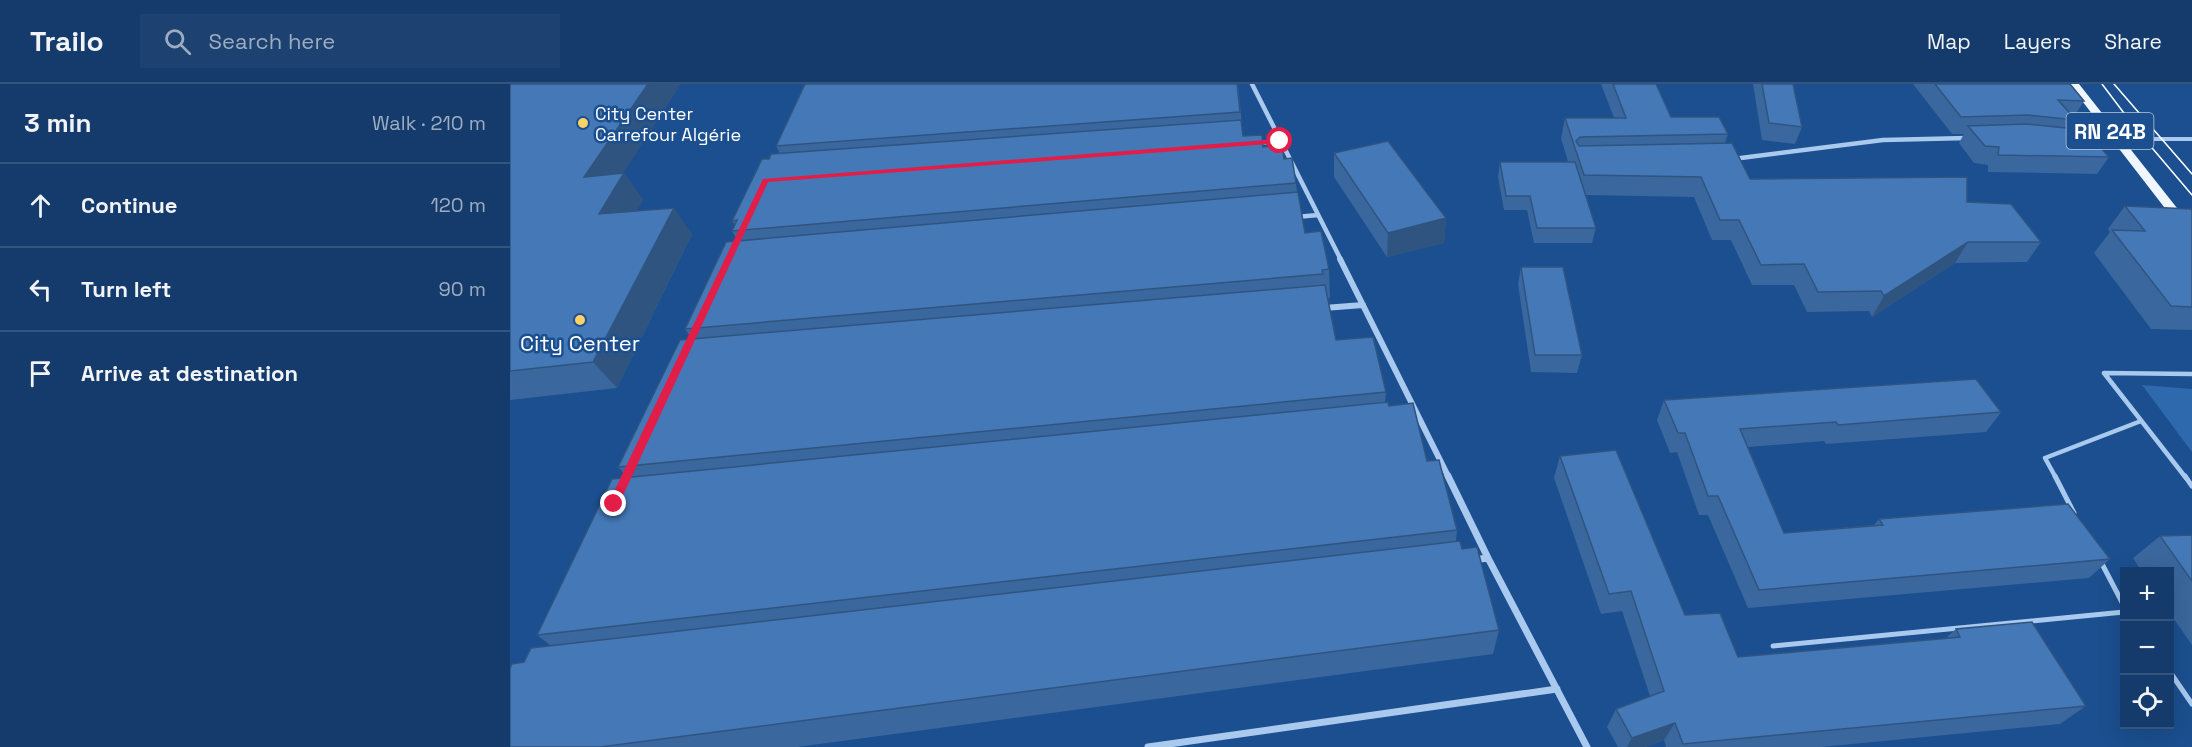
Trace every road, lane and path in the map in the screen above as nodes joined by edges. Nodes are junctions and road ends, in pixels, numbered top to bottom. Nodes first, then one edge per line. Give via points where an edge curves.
1 (1251, 84) edge
2 (2074, 84) edge
3 (1973, 138) edge
4 (2192, 139) edge
5 (1280, 141) junction
6 (2118, 142) junction
7 (1245, 144) edge
8 (2084, 144) edge
9 (1725, 159) edge
10 (2145, 178) junction
11 (1318, 215) junction
12 (1294, 217) edge
13 (2192, 224) edge
14 (2192, 235) edge
15 (1363, 305) junction
16 (1316, 309) edge
17 (2192, 374) edge
18 (2141, 421) junction
19 (1422, 422) junction
20 (1410, 423) edge
21 (2192, 486) edge
22 (2079, 521) edge
23 (2096, 553) edge
24 (1488, 558) junction
25 (1464, 561) edge
26 (2120, 598) edge
27 (2120, 612) edge
28 (1773, 646) dead end
29 (2171, 675) edge
30 (1557, 689) junction
31 (2192, 704) edge
32 (1148, 747) edge
33 (1587, 747) edge

1 - 5 street
2 - 6 main road, RN 24B
3 - 9 street via 1883,140
4 - 6 lane
5 - 7 street
5 - 11 street
6 - 8 street
6 - 10 main road, RN 24B
10 - 13 main road, RN 24B
10 - 14 main road, RN 24B
11 - 12 street
11 - 15 street
15 - 16 street
15 - 19 street
17 - 18 lane via 2104,374
18 - 21 lane
18 - 22 lane via 2045,458
19 - 20 street
19 - 24 street
23 - 26 lane
24 - 25 street
24 - 30 street
27 - 28 lane
29 - 31 lane
30 - 32 street
30 - 33 street

